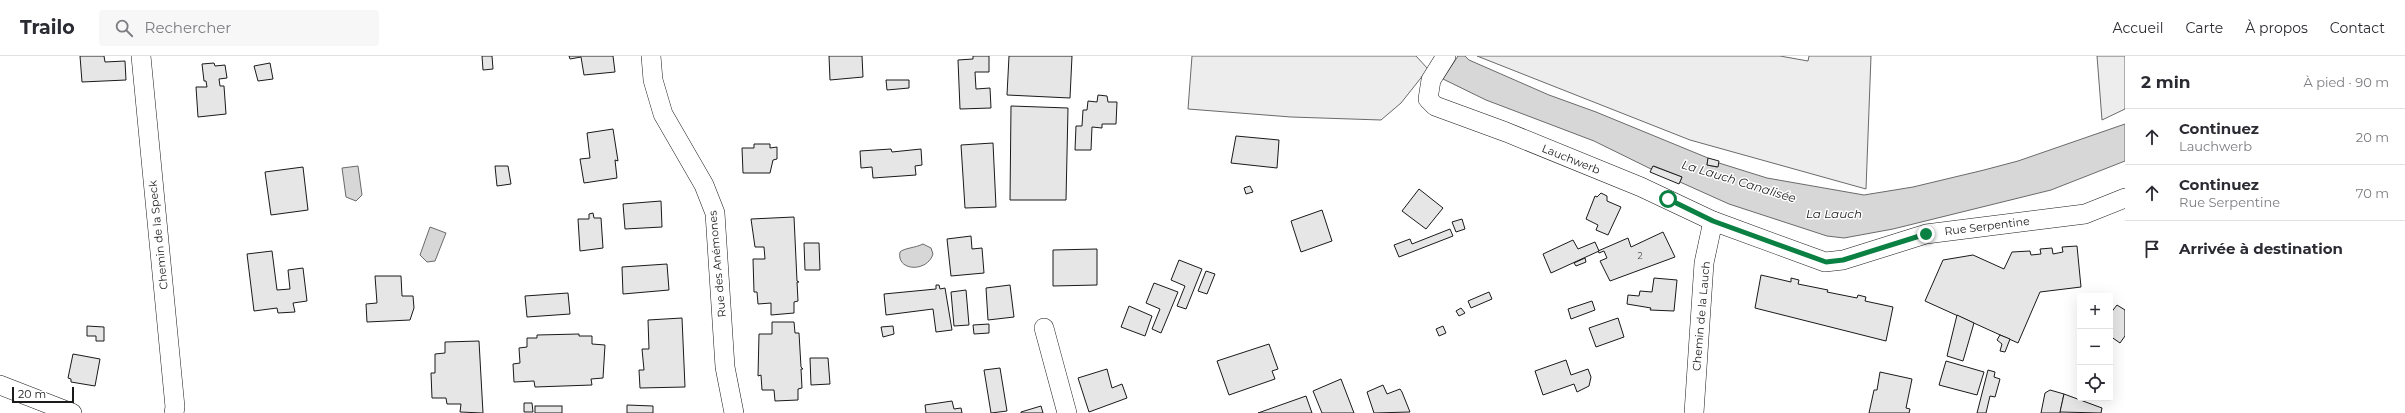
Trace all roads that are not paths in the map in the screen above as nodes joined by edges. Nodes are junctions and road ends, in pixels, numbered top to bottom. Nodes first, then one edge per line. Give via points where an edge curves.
1 (141, 56) edge
2 (651, 56) edge
3 (1446, 56) edge
4 (2125, 198) edge
5 (1713, 221) junction
6 (1044, 328) dead end
7 (0, 385) edge
8 (72, 413) edge
9 (174, 413) edge
10 (734, 413) edge
11 (1067, 413) edge
12 (1694, 413) edge

1 - 9 street, Chemin de la Speck
2 - 10 street, Rue des Anémones via 653,80 663,114 704,185 716,213 725,367
3 - 5 street, Lauchwerb via 1431,80 1428,99 1435,106 1641,187
4 - 5 street, Rue Serpentine via 2085,214 1926,234 1843,260 1826,262
5 - 12 street, Chemin de la Lauch via 1704,263
6 - 11 street
7 - 8 street

